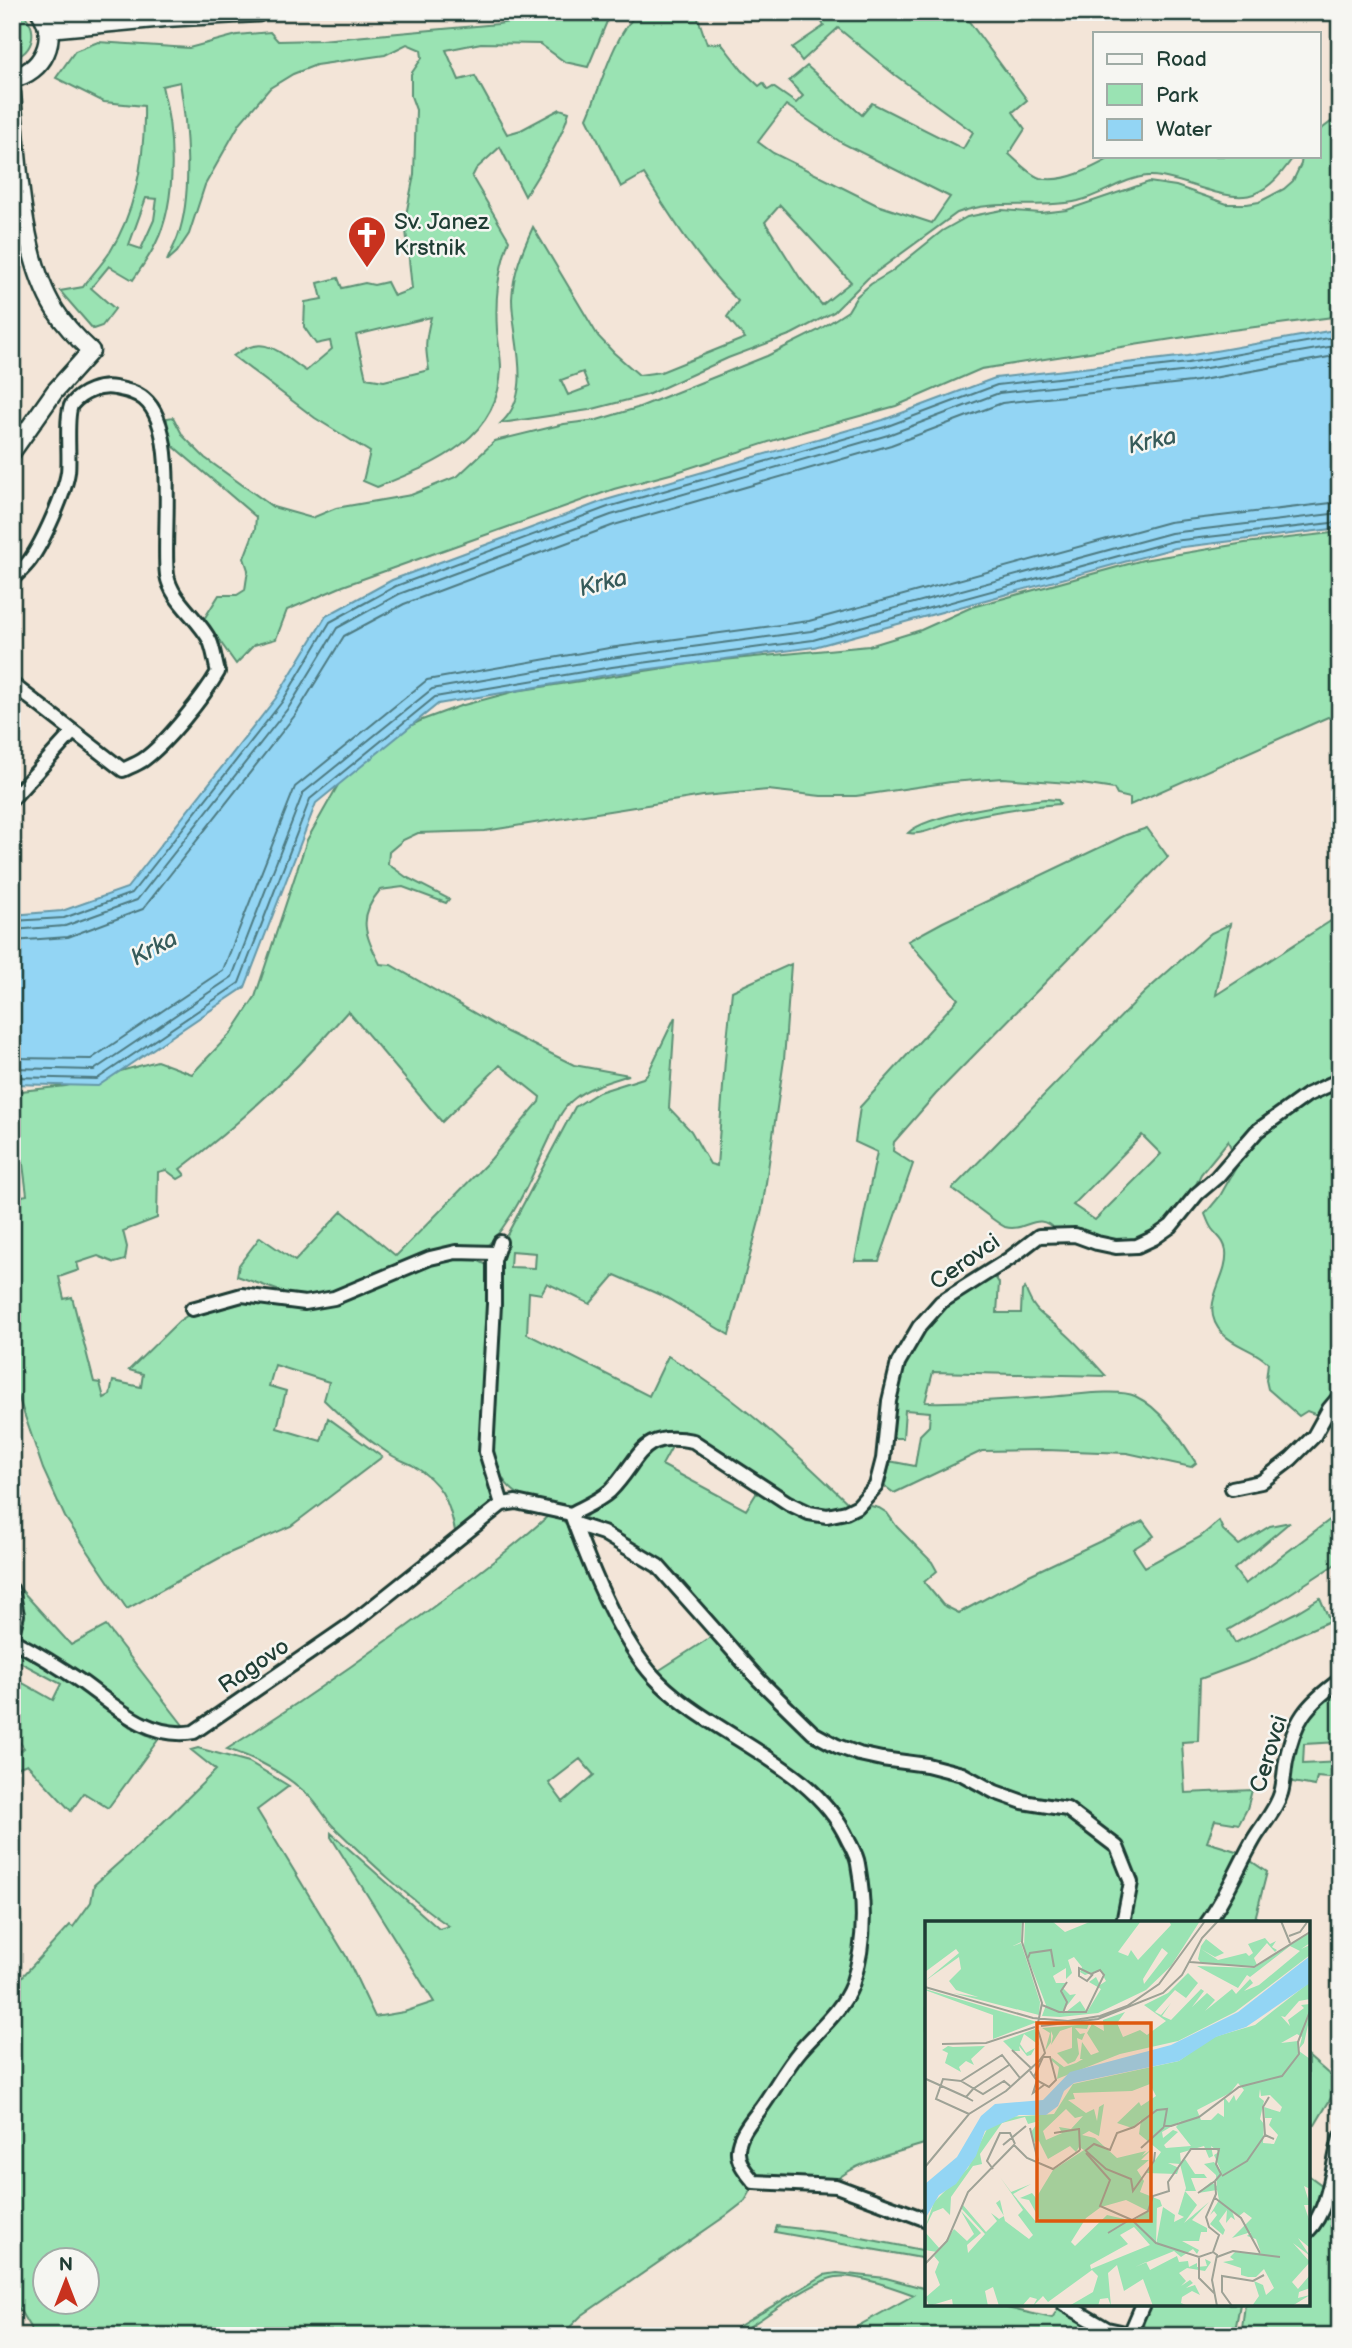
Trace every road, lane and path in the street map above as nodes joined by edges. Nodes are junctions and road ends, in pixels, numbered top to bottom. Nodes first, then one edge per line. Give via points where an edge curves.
1 (258, 12) edge
2 (44, 20) edge
3 (12, 78) edge
4 (12, 93) edge
5 (12, 452) edge
6 (12, 579) edge
7 (12, 684) edge
8 (74, 732) junction
9 (12, 799) edge
10 (1340, 1080) edge
11 (192, 1309) dead end
12 (1340, 1396) edge
13 (1232, 1488) dead end
14 (502, 1504) junction
15 (573, 1519) junction
16 (12, 1590) edge
17 (12, 1634) edge
18 (12, 1640) edge
19 (1340, 1680) edge
20 (1124, 1921) edge
21 (1208, 1921) edge
22 (1340, 2138) edge
23 (925, 2219) edge
24 (1310, 2229) edge
25 (1067, 2306) edge
26 (1142, 2306) edge
27 (1111, 2333) edge
28 (1131, 2335) edge

1 - 2 main road
2 - 3 main road via 47,50 41,61
4 - 5 street via 32,255 55,310 91,351 55,391
6 - 8 street via 31,559 68,474 72,405 87,392 107,387 145,399 156,415 168,486 167,577 210,640 218,672 168,736 143,760 123,770
7 - 8 street
8 - 9 street
10 - 15 street, Cerovci via 1307,1095 1257,1131 1171,1226 1154,1238 1137,1246 1116,1247 1075,1235 1039,1236 941,1302 919,1327 898,1363 876,1486 858,1506 827,1516 809,1513 693,1441 676,1438 656,1440 641,1451 609,1492
11 - 14 street via 242,1295 305,1303 334,1298 430,1258 498,1248 486,1452
12 - 13 street via 1314,1436 1291,1460 1261,1482
14 - 15 street via 516,1502
14 - 18 street, Ragovo via 350,1625 194,1732 180,1735 145,1726 47,1658
15 - 20 street via 658,1566 813,1733 859,1754 962,1774 1023,1802 1067,1809 1116,1847 1131,1882
15 - 23 street via 604,1597 658,1681 817,1796 842,1827 858,1861 862,1940 851,1987 744,2132 738,2150 742,2166 754,2182 835,2186
16 - 17 street via 18,1615
19 - 21 street, Cerovci via 1308,1705 1297,1722 1281,1793
22 - 24 street via 1324,2201
25 - 27 street
26 - 28 street
27 - 28 street

